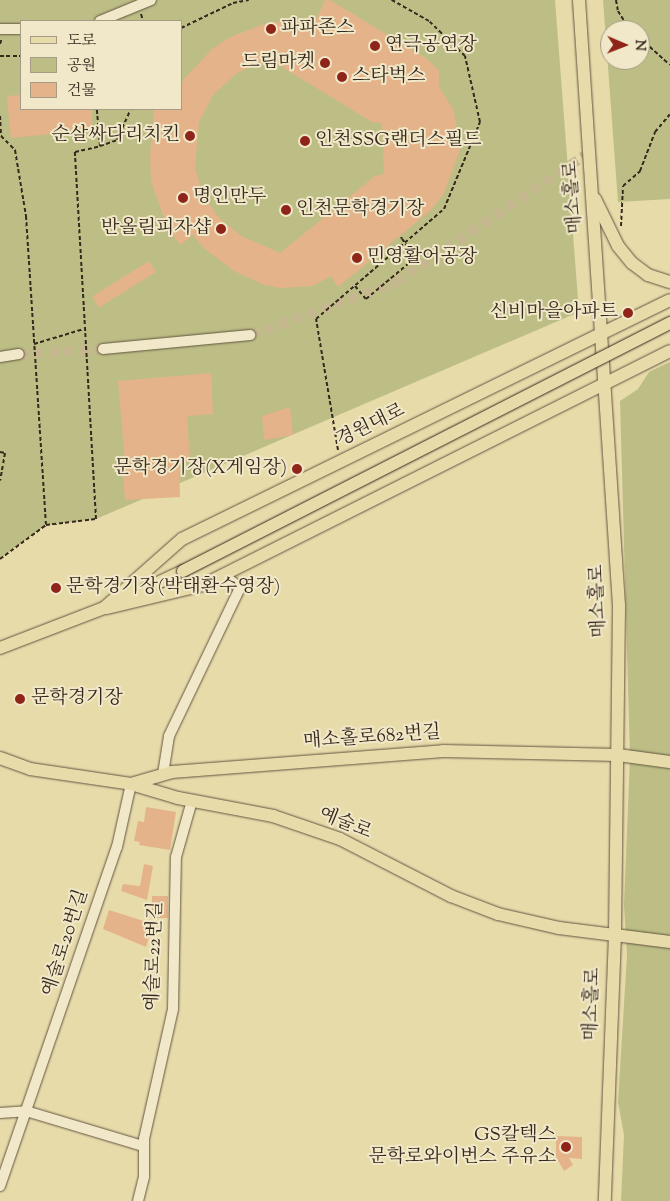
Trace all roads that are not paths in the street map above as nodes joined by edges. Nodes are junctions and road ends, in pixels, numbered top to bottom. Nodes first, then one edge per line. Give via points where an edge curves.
1 (151, 0) edge
2 (579, 0) edge
3 (102, 20) edge
4 (0, 28) edge
5 (20, 29) edge
6 (592, 193) junction
7 (670, 282) edge
8 (670, 300) edge
9 (670, 323) edge
10 (250, 335) tunnel mouth
11 (602, 335) junction
12 (103, 348) tunnel mouth
13 (670, 352) edge
14 (19, 354) tunnel mouth
15 (0, 357) edge
16 (605, 386) junction
17 (224, 575) junction
18 (104, 608) junction
19 (2, 646) edge
20 (618, 755) junction
21 (0, 758) edge
22 (670, 762) edge
23 (163, 774) junction
24 (131, 784) junction
25 (192, 801) junction
26 (615, 935) junction
27 (670, 942) edge
28 (26, 1112) junction
29 (0, 1113) edge
30 (143, 1146) junction
31 (0, 1186) edge
32 (138, 1201) edge
33 (605, 1201) edge

1 - 3 street
2 - 6 main road, 매소홀로
4 - 5 street
6 - 7 main road via 618,246 632,263 648,275
6 - 11 main road, 매소홀로
8 - 11 main road, 경원대로
9 - 18 main road, 경원대로, bridge via 184,571
10 - 12 street
11 - 16 main road, 매소홀로
11 - 18 main road, 경원대로 via 182,539
13 - 16 main road, 경원대로
14 - 15 street
16 - 17 main road, 경원대로
16 - 20 main road, 매소홀로 via 620,606
17 - 18 main road, 경원대로 via 203,585
17 - 23 street via 240,588 169,736
18 - 19 main road, 경원대로
20 - 22 main road, 매소홀로682번길
20 - 23 main road, 매소홀로682번길 via 443,752
20 - 26 main road, 매소홀로
21 - 24 main road, 예술로 via 30,769
23 - 24 main road, 매소홀로682번길
24 - 25 main road, 예술로
24 - 28 street, 예술로20번길 via 117,847
25 - 26 main road, 예술로 via 273,816 340,839 452,896 498,914 560,928
25 - 30 street, 예술로22번길 via 176,857 173,1009
26 - 27 main road, 예술로
26 - 33 main road, 매소홀로
28 - 29 street
28 - 30 street
28 - 31 street, 예술로20번길
30 - 32 street, 예술로22번길 via 144,1177

